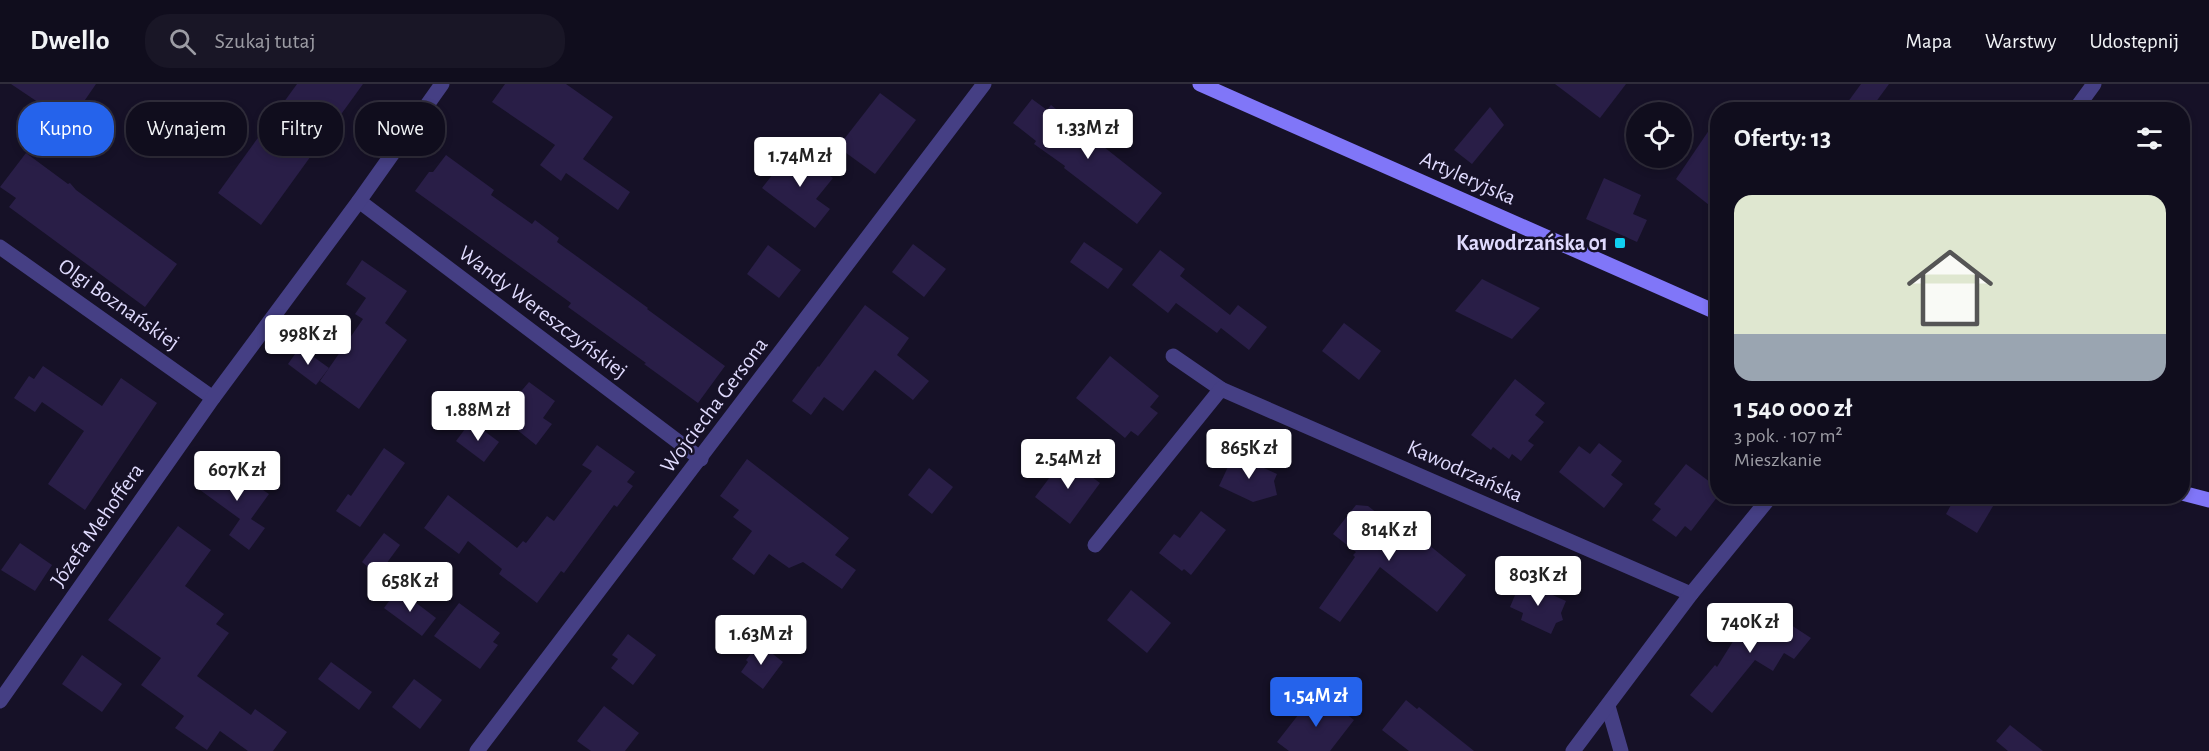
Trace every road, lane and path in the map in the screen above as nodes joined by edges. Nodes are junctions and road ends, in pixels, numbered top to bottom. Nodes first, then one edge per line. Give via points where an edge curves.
1 (442, 84) edge
2 (984, 84) edge
3 (1200, 84) edge
4 (2094, 84) edge
5 (2081, 102) edge
6 (359, 201) junction
7 (0, 247) edge
8 (1710, 309) edge
9 (1173, 357) dead end
10 (1221, 389) junction
11 (213, 398) junction
12 (701, 459) junction
13 (2190, 495) edge
14 (2209, 500) edge
15 (1764, 504) edge
16 (1095, 545) dead end
17 (1691, 594) junction
18 (0, 701) edge
19 (1608, 706) junction
20 (477, 751) edge
21 (1573, 751) edge
22 (1621, 751) edge

1 - 6 street, Józefa Mehoffera
2 - 12 street, Wojciecha Gersona
3 - 8 street, Artyleryjska
4 - 5 street
6 - 11 street, Józefa Mehoffera
6 - 12 street, Wandy Wereszczyńskiej
7 - 11 street, Olgi Boznańskiej
9 - 10 street, Kawodrzańska
10 - 16 street
10 - 17 street, Kawodrzańska
11 - 18 street, Józefa Mehoffera
12 - 20 street, Wojciecha Gersona
13 - 14 street
15 - 17 street
17 - 19 street
19 - 21 street
19 - 22 street

